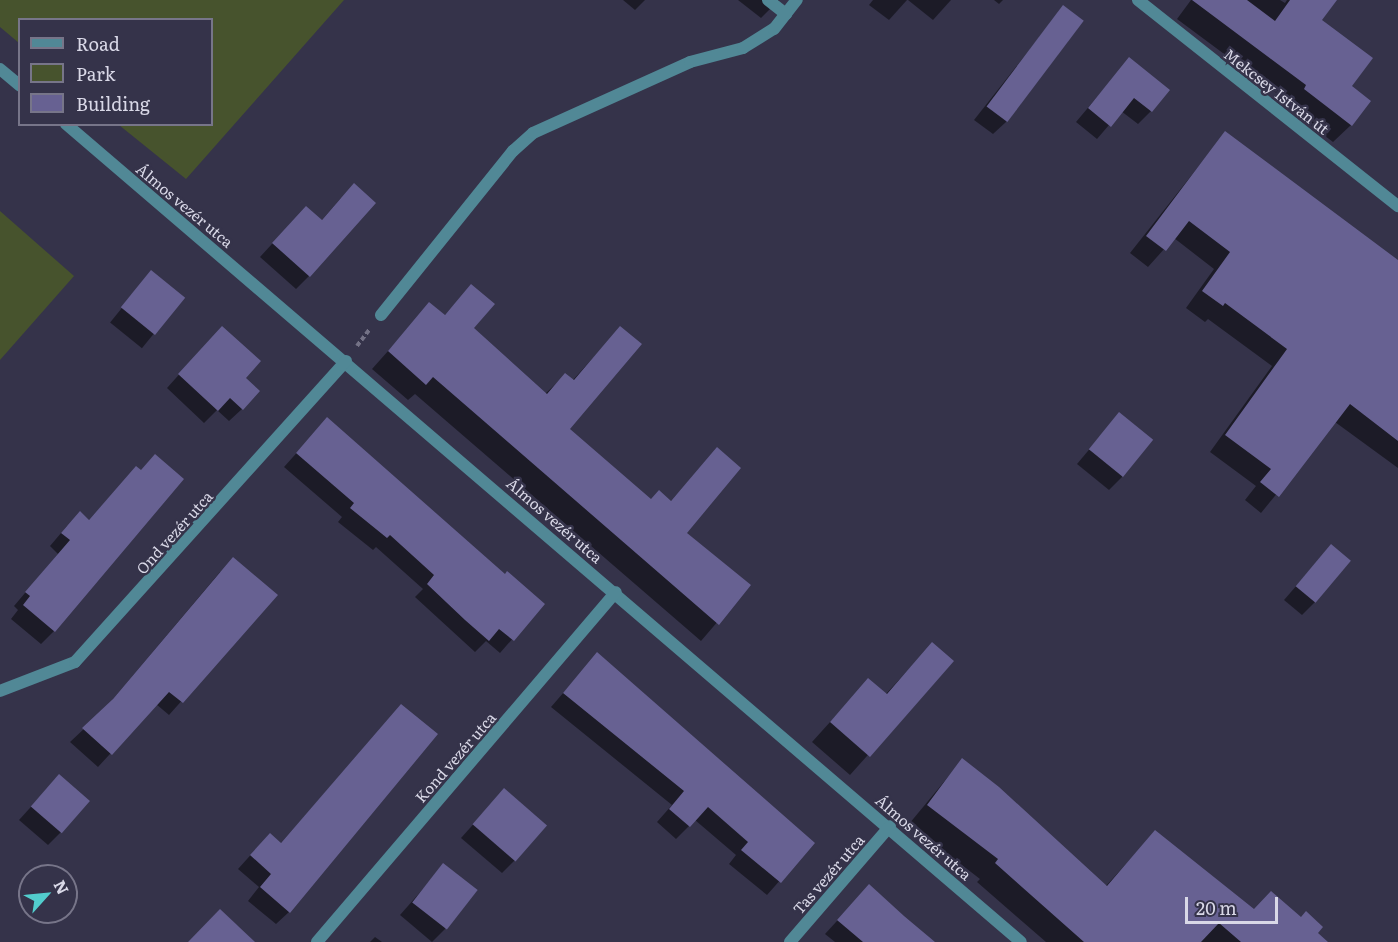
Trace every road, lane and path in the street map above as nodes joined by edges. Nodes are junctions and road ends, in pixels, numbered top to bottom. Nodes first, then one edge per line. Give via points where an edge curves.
1 (768, 0) edge
2 (797, 0) edge
3 (1138, 0) edge
4 (786, 14) junction
5 (0, 69) edge
6 (18, 84) edge
7 (68, 126) edge
8 (1398, 206) edge
9 (381, 315) joint
10 (346, 361) junction
11 (616, 592) junction
12 (0, 691) edge
13 (890, 826) junction
14 (317, 942) edge
15 (790, 942) edge
16 (1021, 942) edge

1 - 4 street
2 - 4 street
3 - 8 street, Mekcsey István út
4 - 9 street via 774,29 743,48 690,62 533,133 513,150
5 - 6 street
7 - 10 street, Álmos vezér utca
9 - 10 path
10 - 11 street, Álmos vezér utca
10 - 12 street, Ond vezér utca via 75,662
11 - 13 street, Álmos vezér utca
11 - 14 street, Kond vezér utca
13 - 15 street, Tas vezér utca
13 - 16 street, Álmos vezér utca

